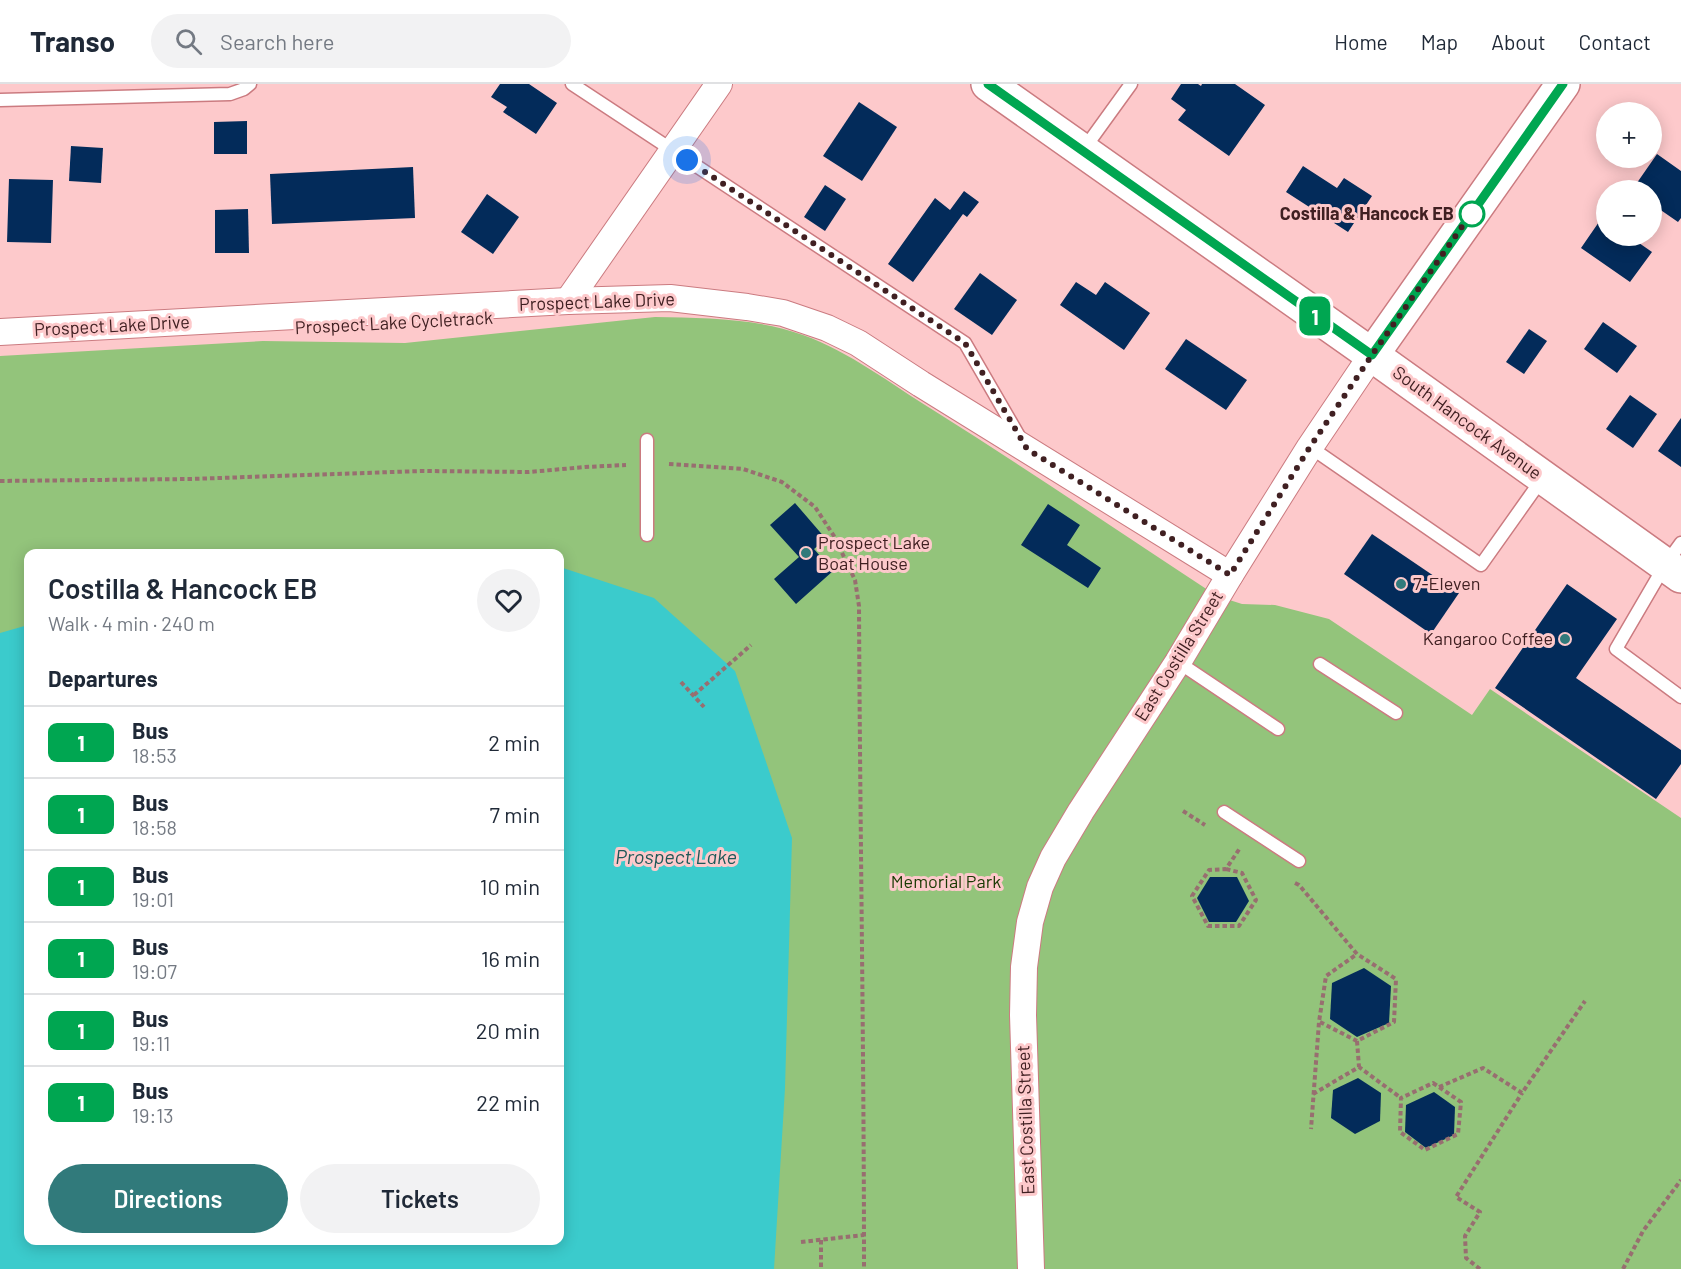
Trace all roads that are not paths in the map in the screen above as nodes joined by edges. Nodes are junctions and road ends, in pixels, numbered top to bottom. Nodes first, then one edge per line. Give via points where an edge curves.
1 (250, 84) edge
2 (572, 84) edge
3 (719, 84) edge
4 (988, 84) edge
5 (1131, 84) edge
6 (1563, 84) edge
7 (0, 100) edge
8 (673, 150) junction
9 (1083, 151) junction
10 (568, 301) junction
11 (0, 332) edge
12 (1372, 355) junction
13 (648, 440) dead end
14 (1310, 447) junction
15 (1027, 449) junction
16 (1543, 478) junction
17 (647, 535) dead end
18 (1676, 562) edge
19 (1230, 575) junction
20 (1178, 662) junction
21 (1320, 664) dead end
22 (1681, 697) edge
23 (1396, 712) dead end
24 (1278, 729) dead end
25 (1224, 812) dead end
26 (1299, 861) dead end
27 (1031, 1269) edge

1 - 7 lane via 230,94
2 - 8 lane
3 - 8 street
4 - 9 main road, South Hancock Avenue
5 - 9 lane
6 - 12 main road, East Costilla Street
8 - 10 street
8 - 15 lane via 965,343
9 - 12 main road, South Hancock Avenue
10 - 11 street, Prospect Lake Drive
10 - 15 street, Prospect Lake Drive via 669,298 783,313 858,343
12 - 14 street, East Costilla Street
12 - 16 main road, South Hancock Avenue
13 - 17 lane
14 - 16 lane via 1481,565
14 - 19 street, East Costilla Street
15 - 19 street, Prospect Lake Drive
16 - 18 main road, South Hancock Avenue
18 - 22 lane via 1616,649
19 - 20 street, East Costilla Street
20 - 24 lane
20 - 27 street, East Costilla Street via 1053,858 1030,922 1023,1015
21 - 23 lane
25 - 26 lane

